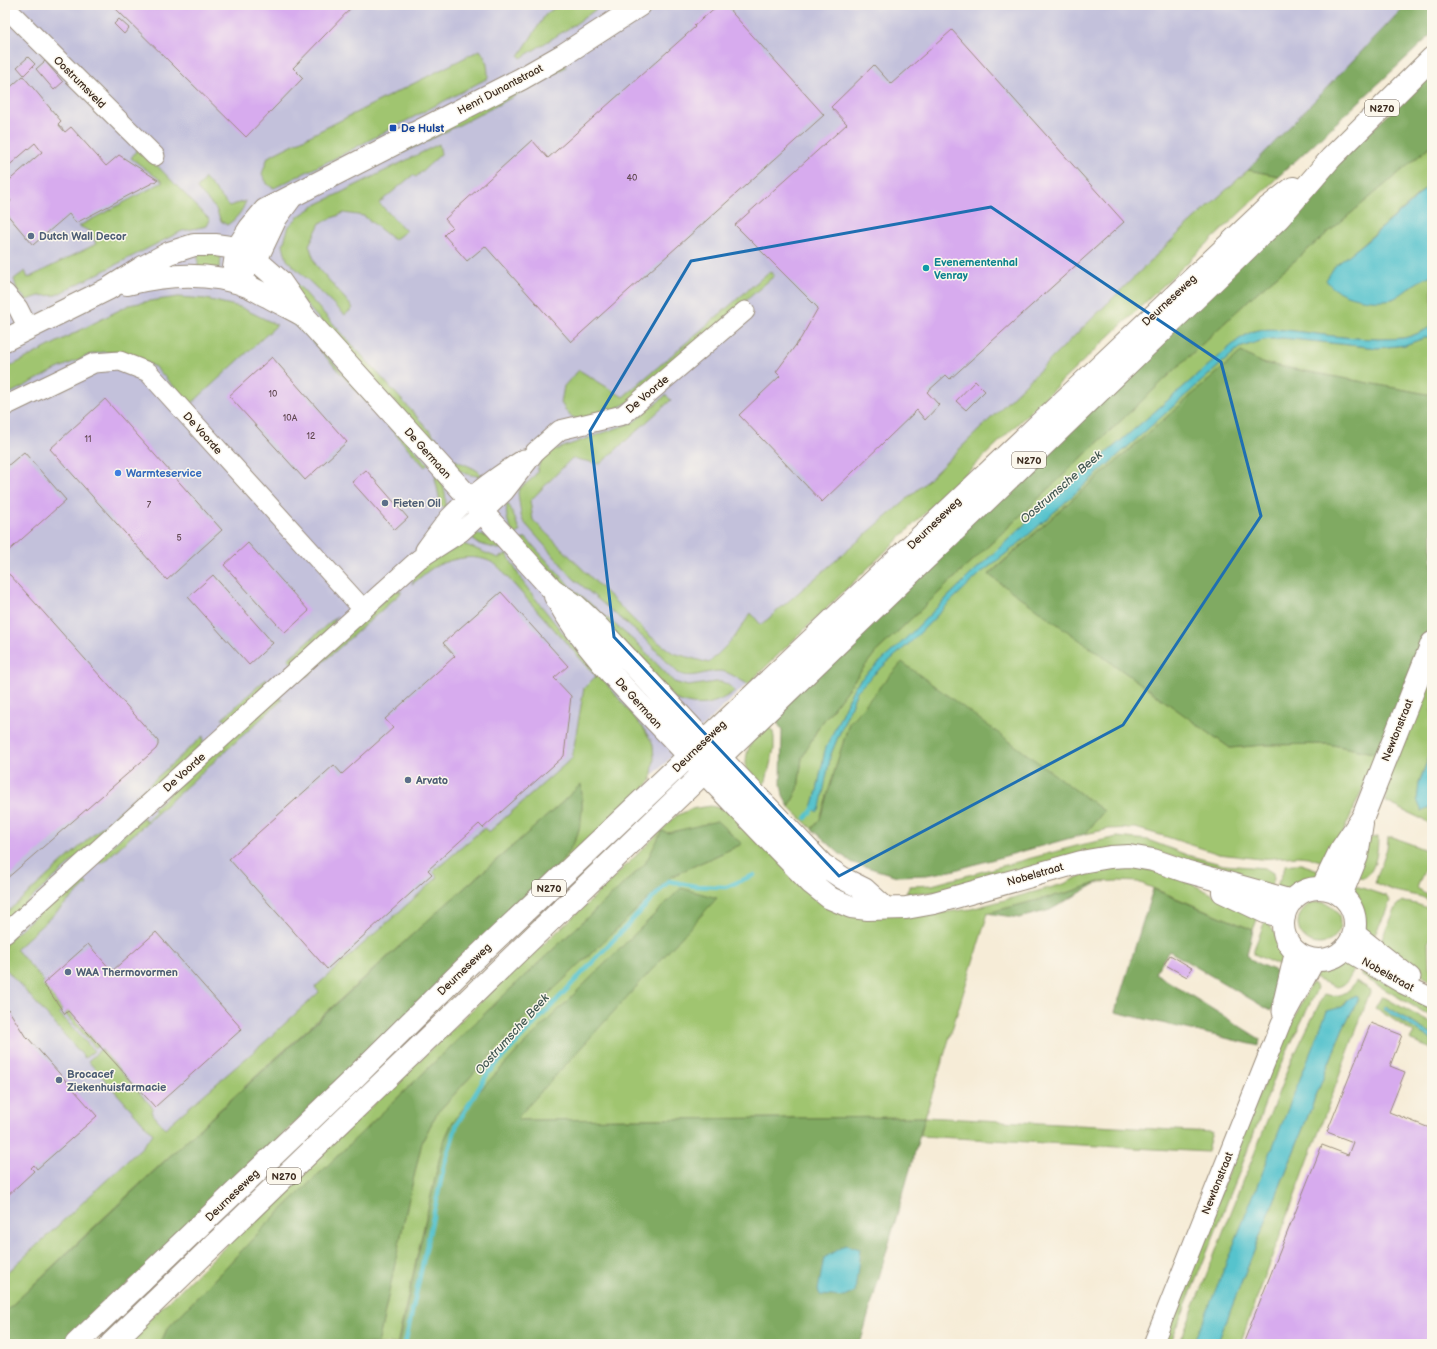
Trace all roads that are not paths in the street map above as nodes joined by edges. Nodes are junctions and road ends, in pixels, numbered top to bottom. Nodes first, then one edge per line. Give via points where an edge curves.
1 (640, 5) edge
2 (5, 7) edge
3 (1432, 58) edge
4 (155, 156) dead end
5 (1332, 158) junction
6 (290, 198) junction
7 (237, 248) junction
8 (256, 260) junction
9 (232, 281) junction
10 (108, 289) junction
11 (5, 293) edge
12 (745, 311) dead end
13 (305, 316) junction
14 (28, 328) junction
15 (5, 340) edge
16 (5, 406) edge
17 (476, 506) junction
18 (363, 609) junction
19 (1432, 643) edge
20 (699, 756) junction
21 (720, 756) junction
22 (1331, 892) junction
23 (885, 908) junction
24 (1288, 909) junction
25 (5, 934) edge
26 (1349, 941) junction
27 (1295, 950) junction
28 (1316, 959) junction
29 (1432, 995) edge
30 (1432, 998) edge
31 (1281, 1023) junction
32 (76, 1344) edge
33 (111, 1344) edge
34 (1153, 1344) edge

1 - 6 main road, Henri Dunantstraat via 521,79
2 - 4 street, Oostrumsveld
3 - 5 main road, Deurneseweg / N270
5 - 20 main road, Deurneseweg / N270 via 1266,209
5 - 21 main road, Deurneseweg / N270 via 1278,218
6 - 7 main road, Henri Dunantstraat via 265,210
6 - 8 main road, Henri Dunantstraat via 276,218
7 - 8 main road
7 - 9 main road, Henri Dunantstraat
7 - 10 main road via 194,245 169,253
8 - 9 main road, Henri Dunantstraat
8 - 13 main road, De Germaan via 280,281
9 - 10 main road via 199,276 172,276
9 - 13 main road, De Germaan
10 - 14 main road
11 - 14 street via 18,308
12 - 17 street, De Voorde via 623,415 560,430 536,452 492,479
13 - 17 main road, De Germaan
14 - 15 main road
16 - 18 street, De Voorde via 94,363 120,361 148,372
17 - 18 street, De Voorde via 449,519 419,559
17 - 20 main road, De Germaan via 552,589 565,615 581,637 654,720
18 - 25 street, De Voorde
19 - 22 main road, Newtonstraat via 1363,817 1340,851
20 - 21 main road, Deurneseweg / N270
20 - 23 main road, Nobelstraat via 816,888 851,907
20 - 32 main road, Deurneseweg / N270 via 462,971
20 - 33 main road, Deurneseweg / N270
21 - 23 main road via 824,865 864,889
22 - 24 main road via 1305,890
22 - 26 main road via 1351,907 1354,915 1355,923
23 - 24 main road, Nobelstraat via 906,908 934,903 1060,867 1110,857 1129,856 1145,858 1185,871
24 - 27 main road via 1284,926 1285,935
26 - 28 main road via 1331,958
26 - 29 street, Nobelstraat
26 - 30 street, Nobelstraat via 1403,984
27 - 28 main road
27 - 31 street, Newtonstraat via 1283,1001
28 - 31 street, Newtonstraat
31 - 34 street, Newtonstraat

